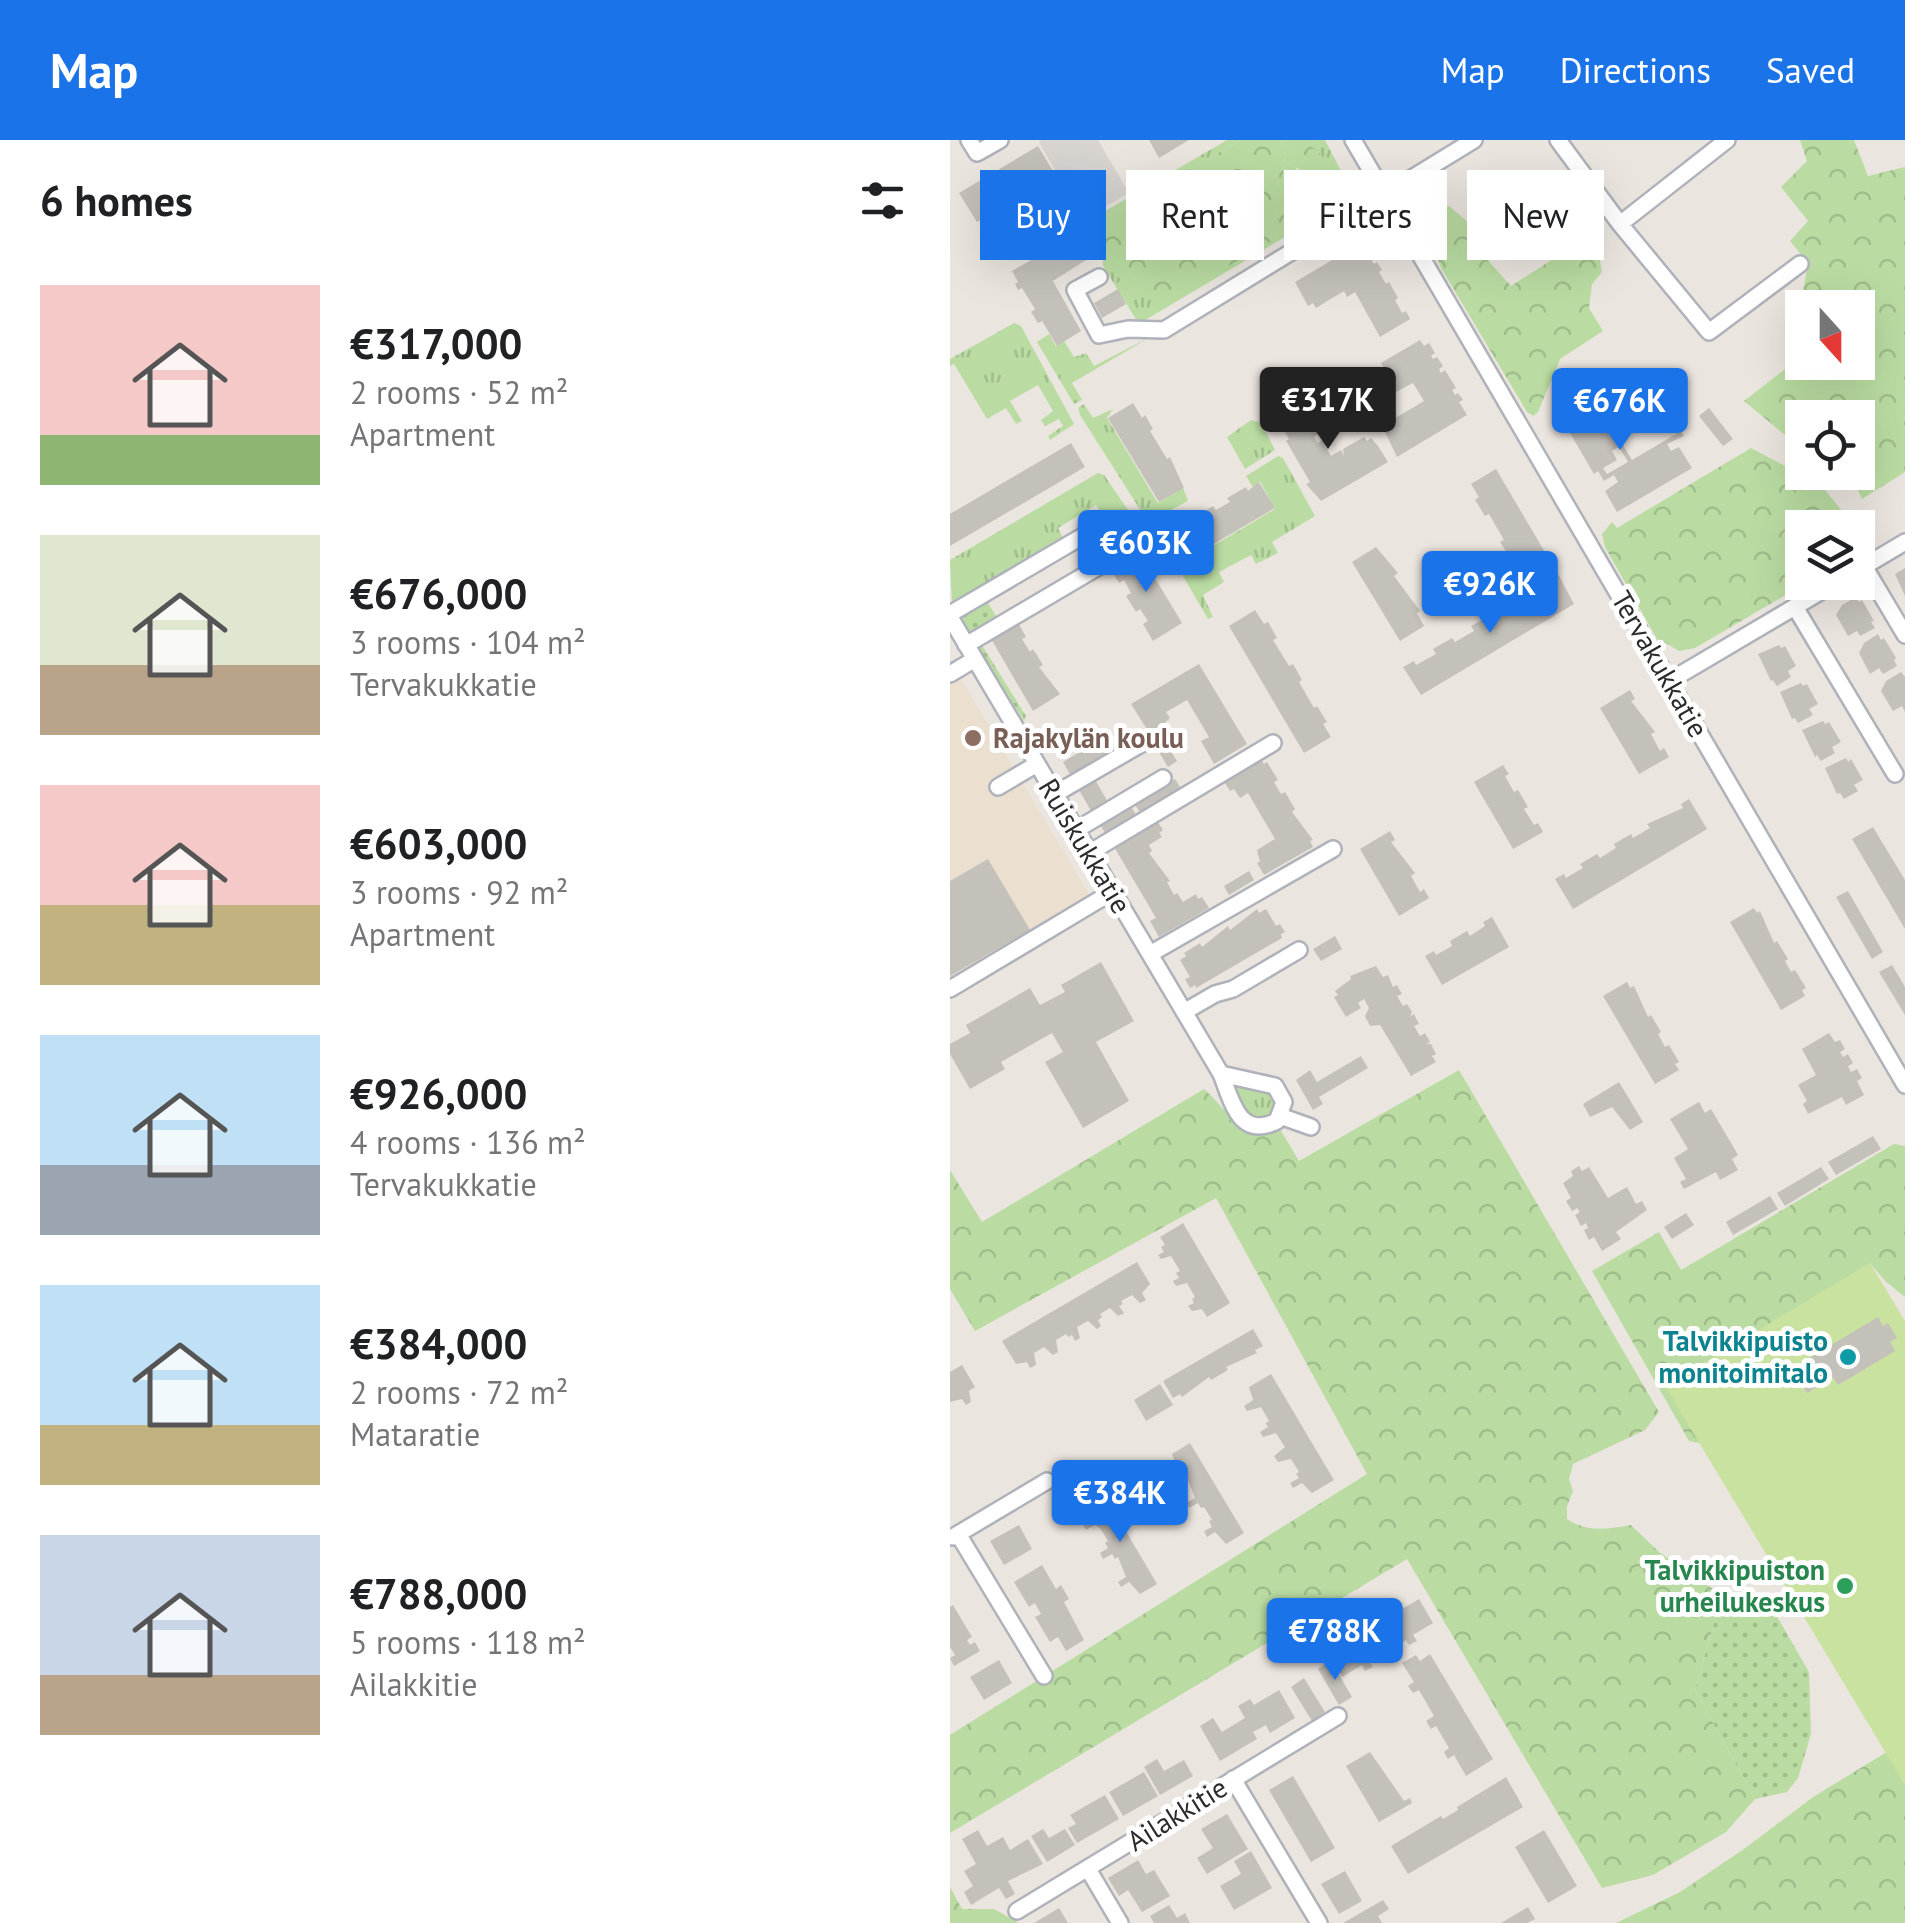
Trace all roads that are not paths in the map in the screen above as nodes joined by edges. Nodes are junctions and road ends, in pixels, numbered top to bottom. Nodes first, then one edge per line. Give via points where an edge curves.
1 (968, 140) edge
2 (1000, 140) edge
3 (1353, 140) edge
4 (1474, 140) edge
5 (1558, 140) edge
6 (1727, 140) edge
7 (1371, 170) edge
8 (1427, 170) edge
9 (1620, 224) junction
10 (1284, 258) edge
11 (1424, 260) edge
12 (1800, 264) dead end
13 (1100, 277) dead end
14 (1088, 533) dead end
15 (1905, 542) edge
16 (1875, 560) edge
17 (1106, 563) dead end
18 (1875, 589) edge
19 (1807, 600) edge
20 (1795, 607) junction
21 (950, 616) edge
22 (1905, 635) edge
23 (970, 652) junction
24 (950, 674) edge
25 (1671, 680) junction
26 (1274, 743) dead end
27 (1141, 744) dead end
28 (1036, 764) junction
29 (1895, 774) dead end
30 (1163, 778) dead end
31 (998, 787) dead end
32 (1054, 794) junction
33 (1076, 830) junction
34 (1332, 849) dead end
35 (1089, 853) junction
36 (1112, 892) junction
37 (1300, 950) dead end
38 (1150, 954) junction
39 (950, 989) edge
40 (1184, 1012) junction
41 (1222, 1074) junction
42 (1905, 1085) edge
43 (1280, 1116) junction
44 (1311, 1127) dead end
45 (1047, 1481) dead end
46 (954, 1537) edge
47 (1044, 1676) dead end
48 (1338, 1716) dead end
49 (1234, 1778) junction
50 (1088, 1869) junction
51 (1017, 1910) dead end
52 (1120, 1923) edge
53 (1319, 1923) edge

1 - 2 street via 977,153
3 - 7 street, Tervakukkatie
4 - 8 street
5 - 9 street
6 - 9 street
9 - 12 street via 1709,332
10 - 13 street via 1164,330 1099,334 1075,290
11 - 25 street, Tervakukkatie
14 - 21 street
15 - 16 street
17 - 23 street
18 - 22 street
19 - 20 street
20 - 25 street
20 - 29 street
21 - 23 street, Ruiskukkatie
23 - 24 street
23 - 28 street, Ruiskukkatie
25 - 42 street, Tervakukkatie
26 - 35 street
27 - 32 street
28 - 31 street
28 - 32 street, Ruiskukkatie
30 - 33 street
32 - 33 street, Ruiskukkatie
33 - 35 street, Ruiskukkatie
34 - 38 street
35 - 36 street, Ruiskukkatie
36 - 38 street, Ruiskukkatie
36 - 39 street
37 - 40 street
38 - 40 street, Ruiskukkatie
40 - 41 street, Ruiskukkatie
41 - 43 street via 1276,1086 1284,1102
41 - 43 street, Ruiskukkatie via 1249,1124 1263,1126
43 - 44 street
45 - 46 street
46 - 47 street
48 - 49 street, Ailakkitie
49 - 50 street, Ailakkitie
49 - 53 street
50 - 51 street, Ailakkitie
50 - 52 street

